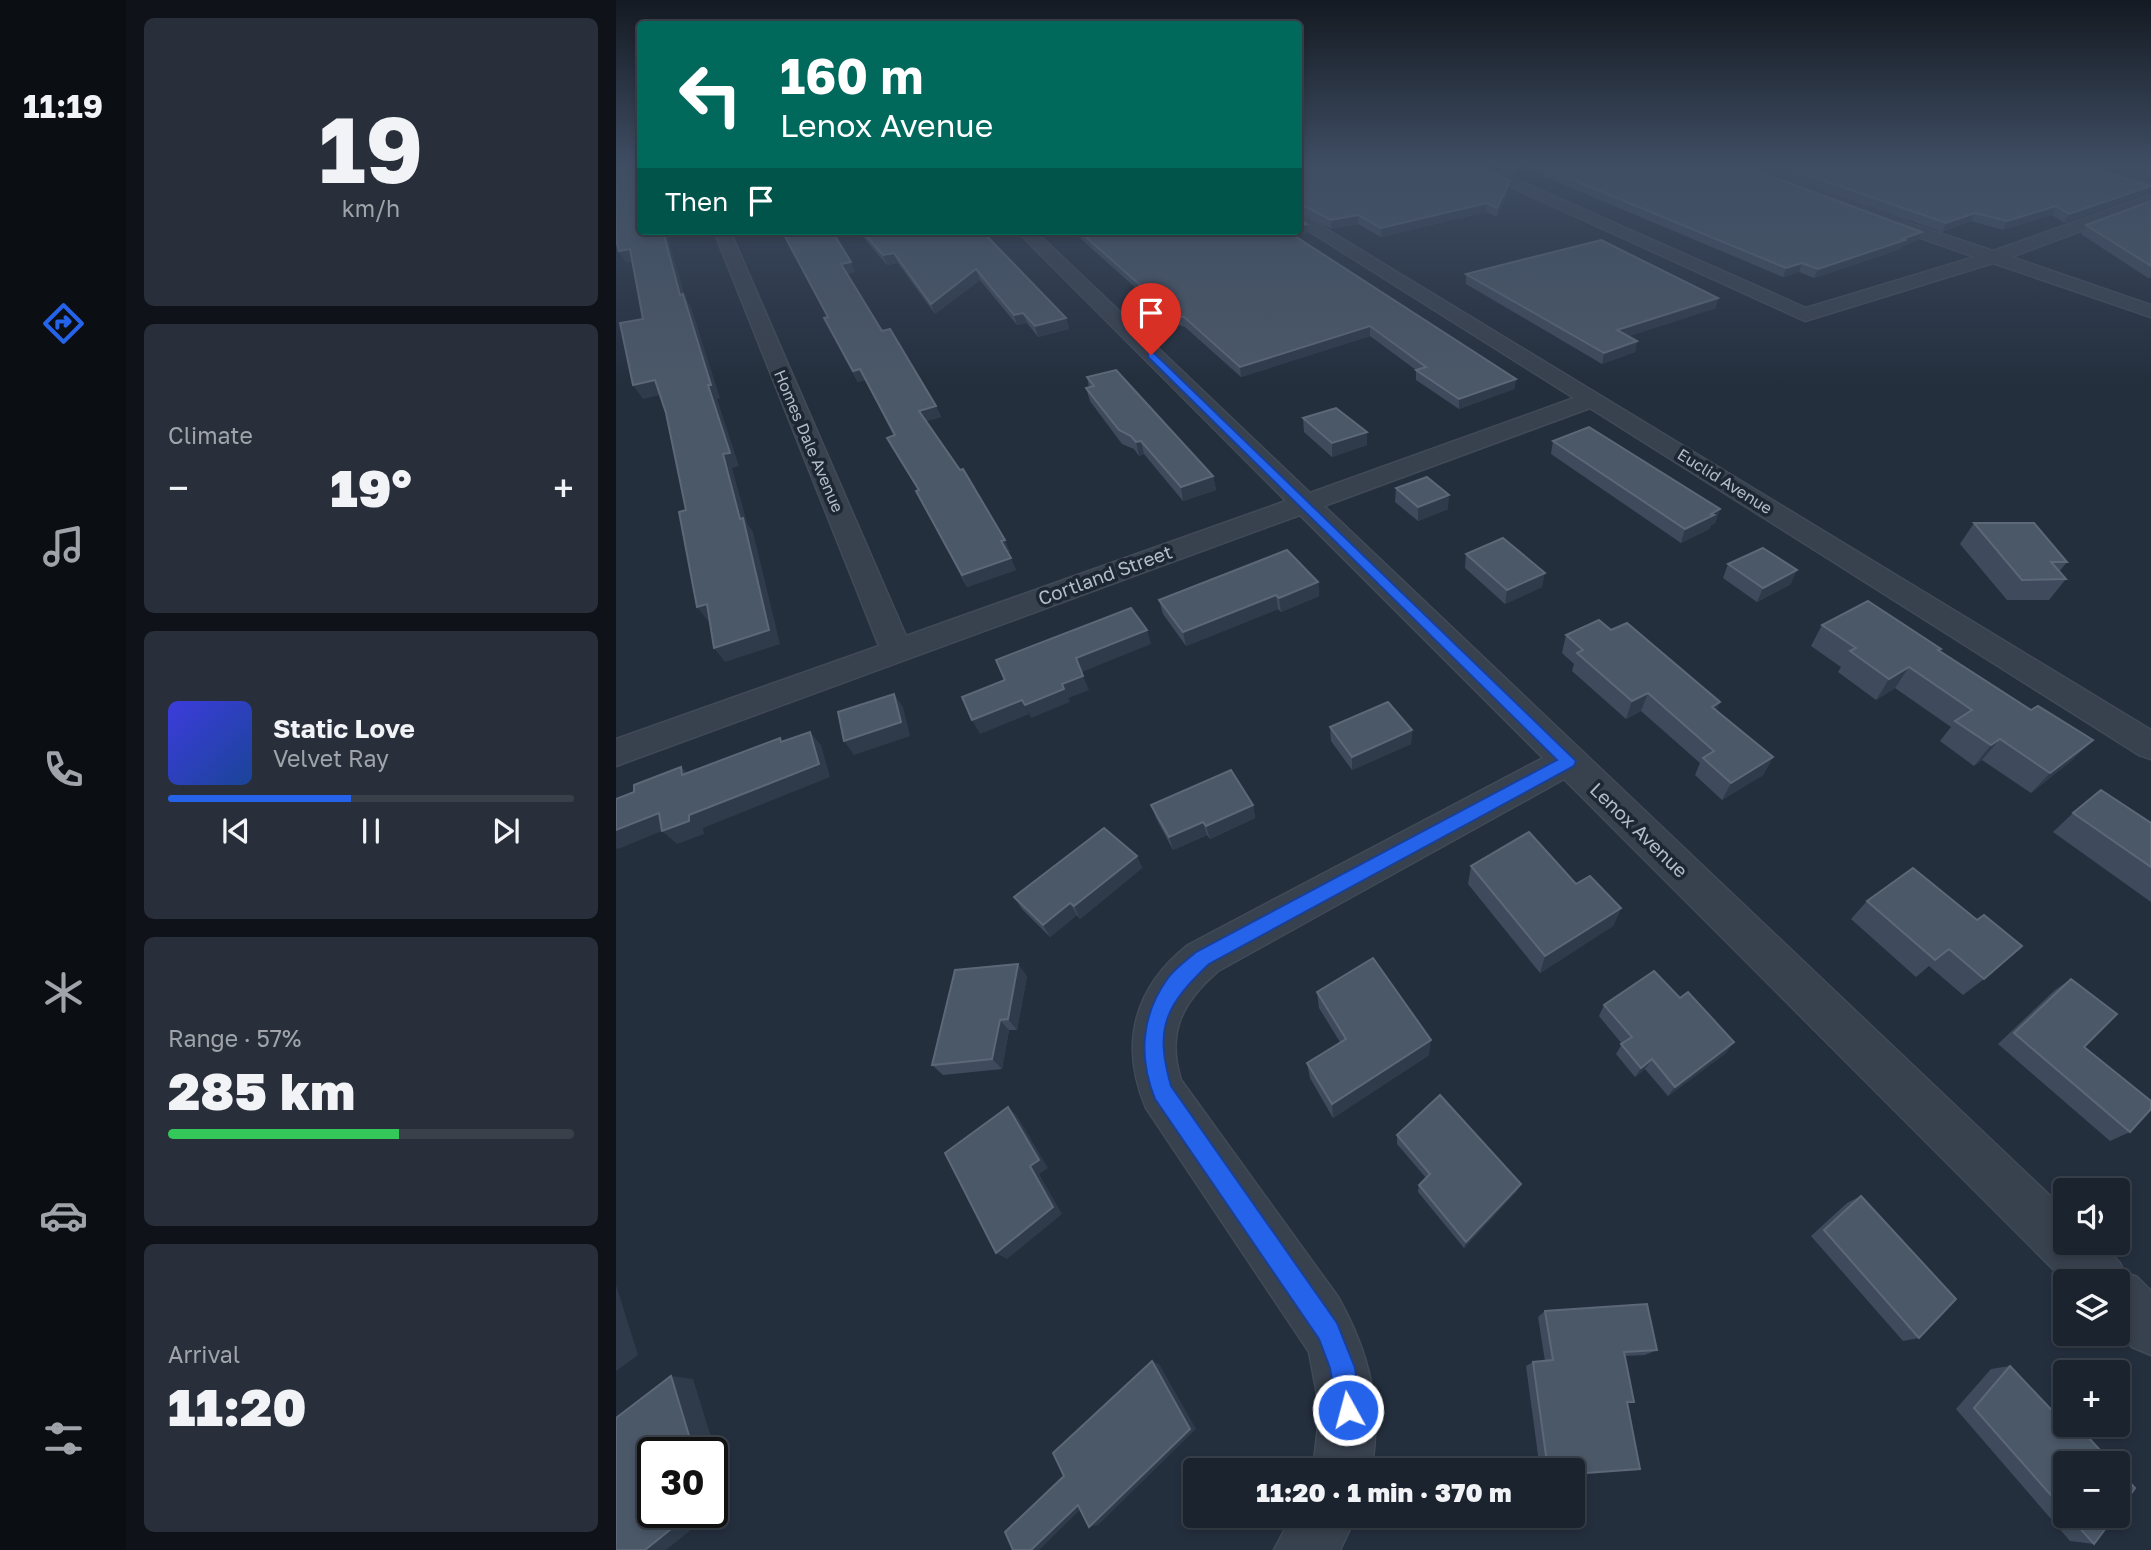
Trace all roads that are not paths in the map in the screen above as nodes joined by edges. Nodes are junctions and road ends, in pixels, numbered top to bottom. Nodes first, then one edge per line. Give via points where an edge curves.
1 (724, 236) edge
2 (1030, 236) edge
3 (1329, 236) edge
4 (1629, 236) edge
5 (1942, 236) edge
6 (2052, 236) edge
7 (1998, 256) junction
8 (2151, 304) edge
9 (2151, 311) edge
10 (1594, 399) junction
11 (1305, 503) junction
12 (896, 650) junction
13 (2151, 746) edge
14 (616, 753) edge
15 (1568, 761) junction
16 (2090, 1269) edge
17 (2130, 1308) edge
18 (2151, 1328) edge
19 (1344, 1458) edge
20 (1319, 1528) edge
21 (1305, 1550) edge

1 - 12 street, Homes Dale Avenue
2 - 11 street, Lenox Avenue
3 - 10 street, Euclid Avenue
4 - 7 street via 1805,315
5 - 7 street
6 - 7 street
7 - 8 street
7 - 9 street
10 - 11 street, Cortland Street
10 - 13 street, Euclid Avenue
11 - 12 street, Cortland Street
11 - 15 street, Lenox Avenue
12 - 14 street, Cortland Street
15 - 16 street, Lenox Avenue
15 - 19 street via 1203,958 1175,984 1157,1017 1152,1055 1162,1091 1319,1316 1336,1349 1348,1410
17 - 18 street
20 - 21 street

